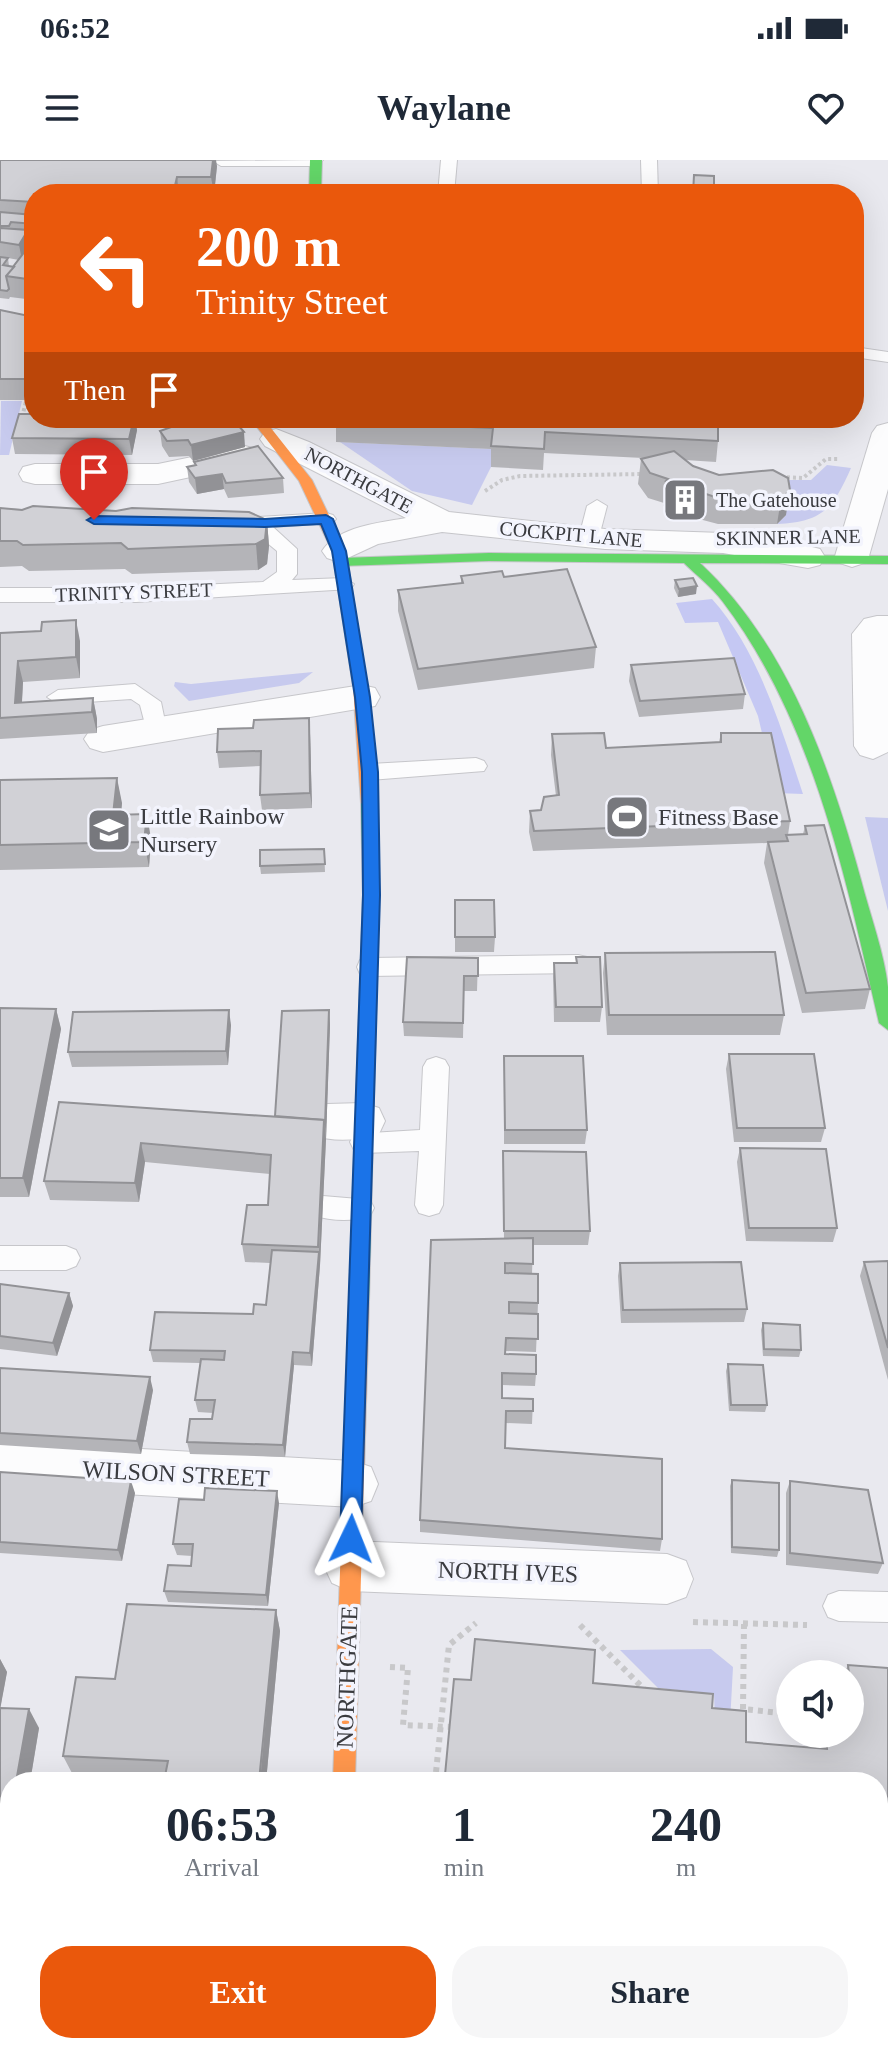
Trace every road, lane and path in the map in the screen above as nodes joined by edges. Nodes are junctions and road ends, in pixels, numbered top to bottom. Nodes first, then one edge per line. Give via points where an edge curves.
1 (449, 160) edge
2 (649, 160) edge
3 (221, 161) edge
4 (316, 161) edge
5 (315, 184) edge
6 (447, 184) edge
7 (650, 184) edge
8 (864, 353) edge
9 (888, 357) edge
10 (24, 409) edge
11 (18, 430) edge
12 (888, 433) edge
13 (271, 434) edge
14 (845, 460) dead end
15 (35, 474) dead end
16 (657, 474) edge
17 (772, 477) edge
18 (879, 492) edge
19 (479, 500) dead end
20 (326, 519) junction
21 (216, 522) edge
22 (442, 522) junction
23 (255, 523) junction
24 (601, 542) junction
25 (340, 556) junction
26 (852, 556) junction
27 (808, 557) junction
28 (689, 560) junction
29 (888, 560) edge
30 (344, 584) junction
31 (268, 588) junction
32 (0, 595) edge
33 (888, 627) edge
34 (58, 697) edge
35 (362, 697) junction
36 (156, 731) junction
37 (103, 739) dead end
38 (873, 746) dead end
39 (476, 766) dead end
40 (370, 772) junction
41 (578, 964) edge
42 (369, 967) junction
43 (888, 1023) edge
44 (436, 1067) dead end
45 (351, 1128) junction
46 (432, 1140) junction
47 (429, 1205) dead end
48 (323, 1207) edge
49 (360, 1208) junction
50 (0, 1258) edge
51 (66, 1258) dead end
52 (0, 1464) edge
53 (353, 1484) junction
54 (350, 1566) junction
55 (674, 1600) joint
56 (888, 1607) edge
57 (832, 1616) joint
58 (487, 1619) dead end
59 (589, 1619) dead end
60 (744, 1624) junction
61 (390, 1667) dead end
62 (655, 1700) edge
63 (776, 1713) edge
64 (451, 1727) edge
65 (344, 1772) edge
66 (436, 1772) edge

1 - 6 lane
2 - 7 lane
3 - 4 lane
4 - 5 street
8 - 9 lane
10 - 11 path
12 - 18 street
13 - 15 street via 158,474
13 - 20 street, NORTHGATE
13 - 22 street, NORTHGATE
14 - 17 path via 826,459 803,478
16 - 19 path via 520,476 488,487
18 - 26 street
20 - 23 lane
20 - 25 street, NORTHGATE
21 - 23 lane
22 - 24 street, COCKPIT LANE
22 - 25 street, COCKPIT LANE via 369,535
23 - 31 lane via 287,549 287,574
24 - 25 street, COCKPIT LANE via 486,555
24 - 27 street, COCKPIT LANE via 723,543
24 - 28 street, COCKPIT LANE
25 - 30 street, NORTHGATE
26 - 27 street, SKINNER LANE
26 - 29 street, SKINNER LANE
27 - 28 street, SKINNER LANE
28 - 43 street via 721,586 746,620 786,701 838,834
30 - 31 lane, TRINITY STREET
30 - 35 street, NORTHGATE
31 - 32 lane, TRINITY STREET
33 - 38 street via 870,634
34 - 36 lane via 135,691 150,702
35 - 36 street
35 - 40 street, NORTHGATE
36 - 37 street
39 - 40 lane
40 - 42 street, NORTHGATE
41 - 42 lane
42 - 45 street, NORTHGATE
44 - 46 lane
45 - 46 lane
45 - 49 street, NORTHGATE
46 - 47 lane
48 - 49 lane
49 - 53 street, NORTHGATE
50 - 51 lane
52 - 53 street, WILSON STREET
53 - 54 street, NORTHGATE
54 - 55 street, NORTH IVES
54 - 65 street, NORTHGATE
55 - 60 path
56 - 57 lane
57 - 60 path
58 - 66 path via 449,1645
59 - 62 path via 573,1618
60 - 63 path via 743,1709
61 - 64 path, bridge via 408,1668 403,1725

